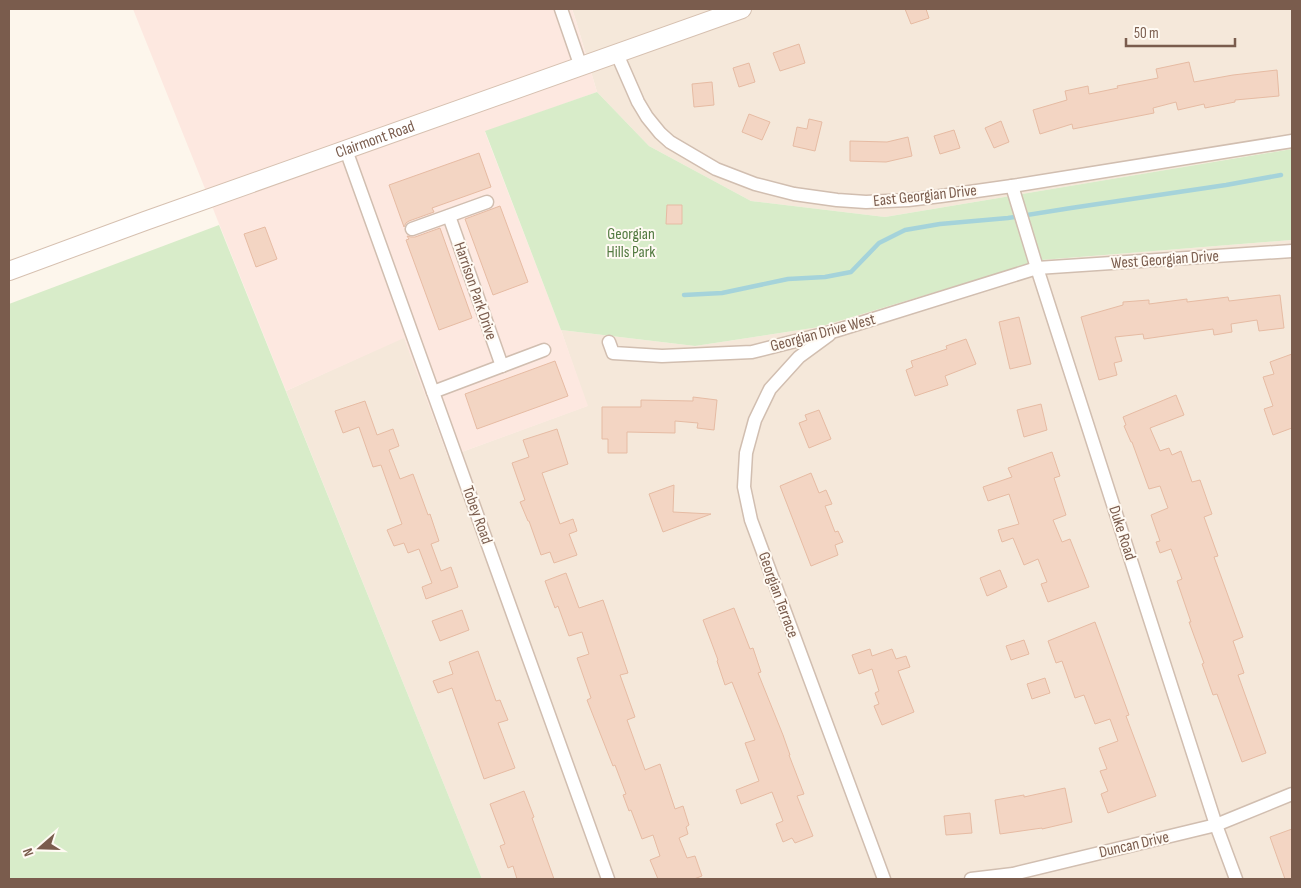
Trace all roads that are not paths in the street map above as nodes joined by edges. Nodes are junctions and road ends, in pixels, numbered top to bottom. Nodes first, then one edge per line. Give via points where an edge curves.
1 (561, 9) edge
2 (742, 9) edge
3 (617, 54) junction
4 (581, 67) junction
5 (1292, 141) edge
6 (346, 150) junction
7 (1012, 186) junction
8 (487, 202) dead end
9 (449, 216) junction
10 (412, 229) dead end
11 (1292, 251) edge
12 (1037, 268) junction
13 (9, 271) edge
14 (835, 331) junction
15 (609, 342) dead end
16 (544, 350) dead end
17 (502, 366) junction
18 (433, 392) junction
19 (1292, 794) edge
20 (1216, 825) junction
21 (608, 879) edge
22 (884, 879) edge
23 (971, 879) edge
24 (1236, 879) edge

1 - 4 street
2 - 3 main road, Clairmont Road
3 - 4 main road, Clairmont Road
3 - 7 street, East Georgian Drive via 638,102 660,134 716,169 754,184 794,194 866,202
4 - 6 main road, Clairmont Road
5 - 7 street, East Georgian Drive
6 - 13 main road, Clairmont Road
6 - 18 street, Tobey Road
7 - 12 street, Duke Road
8 - 9 street
9 - 10 street
9 - 17 street, Harrison Park Drive
11 - 12 street, West Georgian Drive
12 - 14 street, Georgian Drive West
12 - 20 street, Duke Road
14 - 15 street, Georgian Drive West via 752,352 662,356 613,353
14 - 22 street, Georgian Terrace via 798,357 770,389 755,420 746,453 744,487 751,520
16 - 17 street
17 - 18 street
18 - 21 street, Tobey Road
19 - 20 street, Duncan Drive
20 - 23 street, Duncan Drive via 1013,874
20 - 24 street, Duke Road

